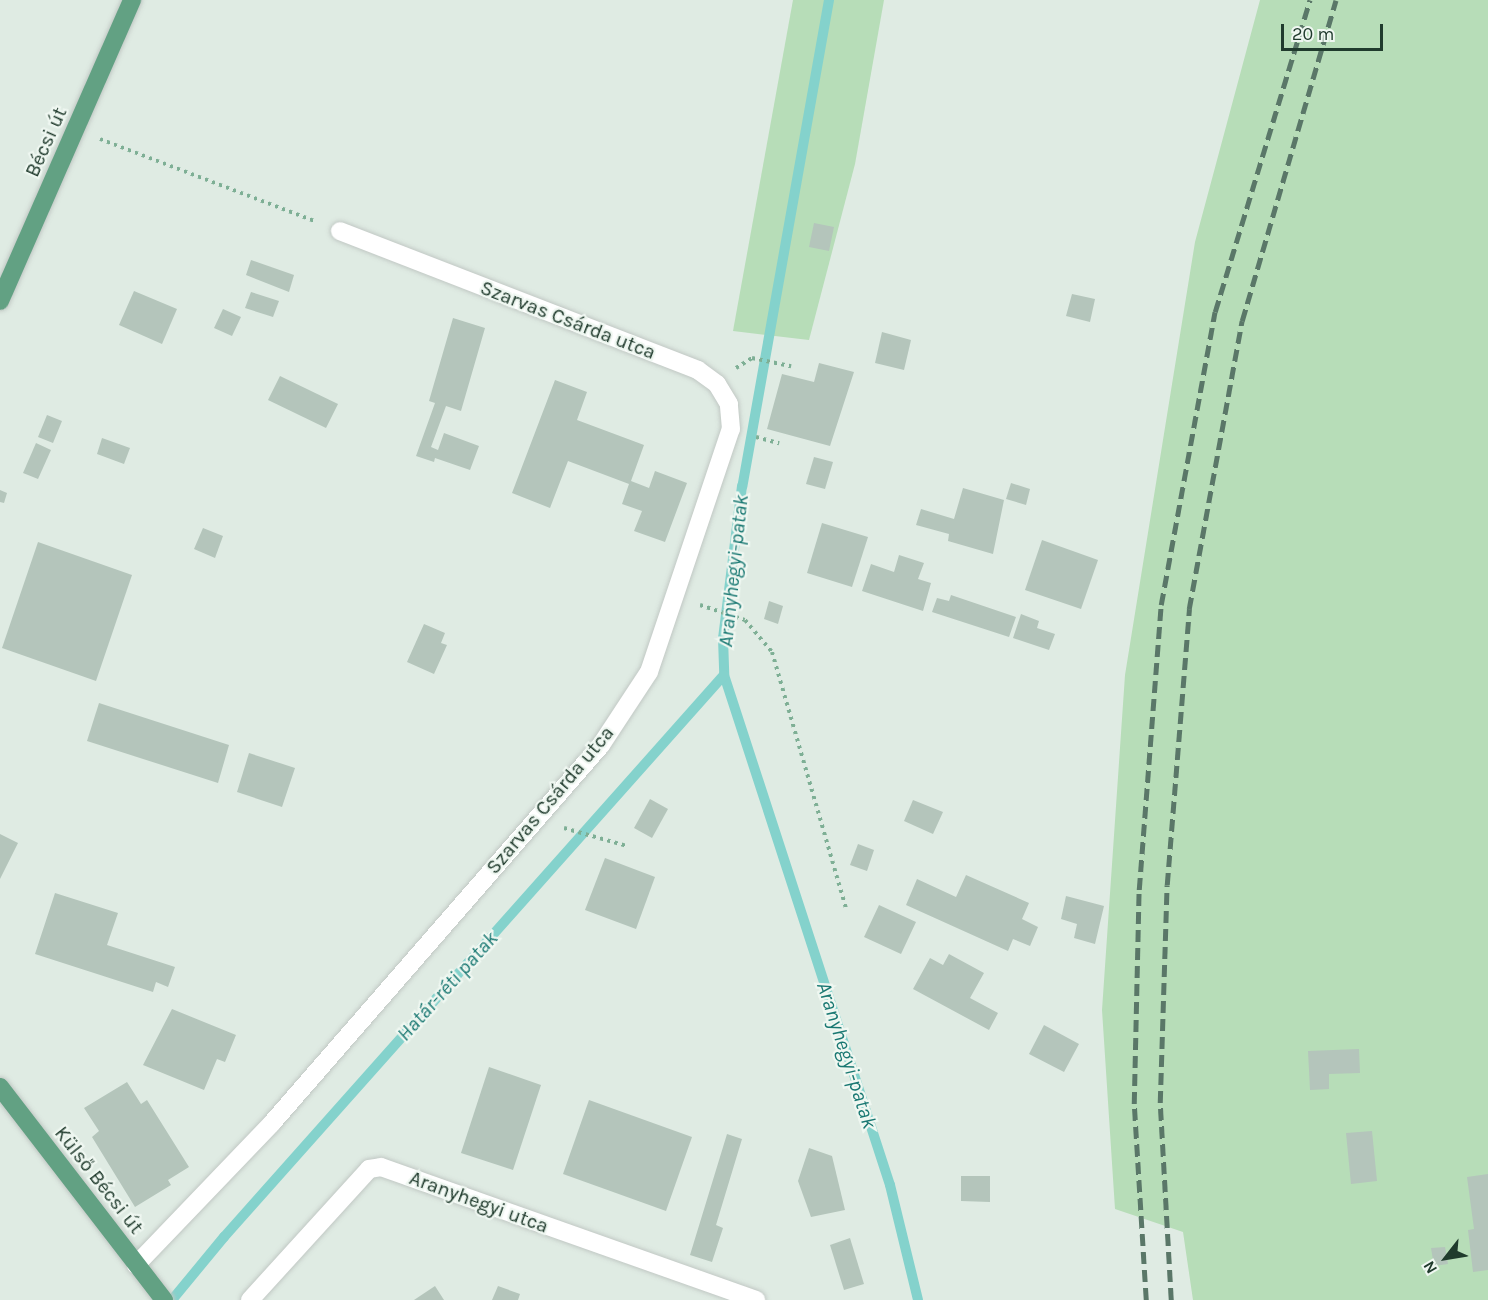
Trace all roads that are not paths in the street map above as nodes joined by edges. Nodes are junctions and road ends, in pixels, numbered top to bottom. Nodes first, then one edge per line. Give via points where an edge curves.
1 (132, 0) edge
2 (340, 231) road end
3 (0, 301) edge
4 (0, 1087) edge
5 (136, 1265) junction
6 (164, 1300) edge
7 (250, 1300) edge
8 (756, 1300) edge

1 - 3 main road, Bécsi út
2 - 5 street, Szarvas Csárda utca via 698,370 717,384 729,404 731,429 649,672 601,745 272,1124
4 - 5 main road, Külső Bécsi út
5 - 6 main road, Külső Bécsi út
7 - 8 street, Aranyhegyi utca via 369,1169 381,1167

